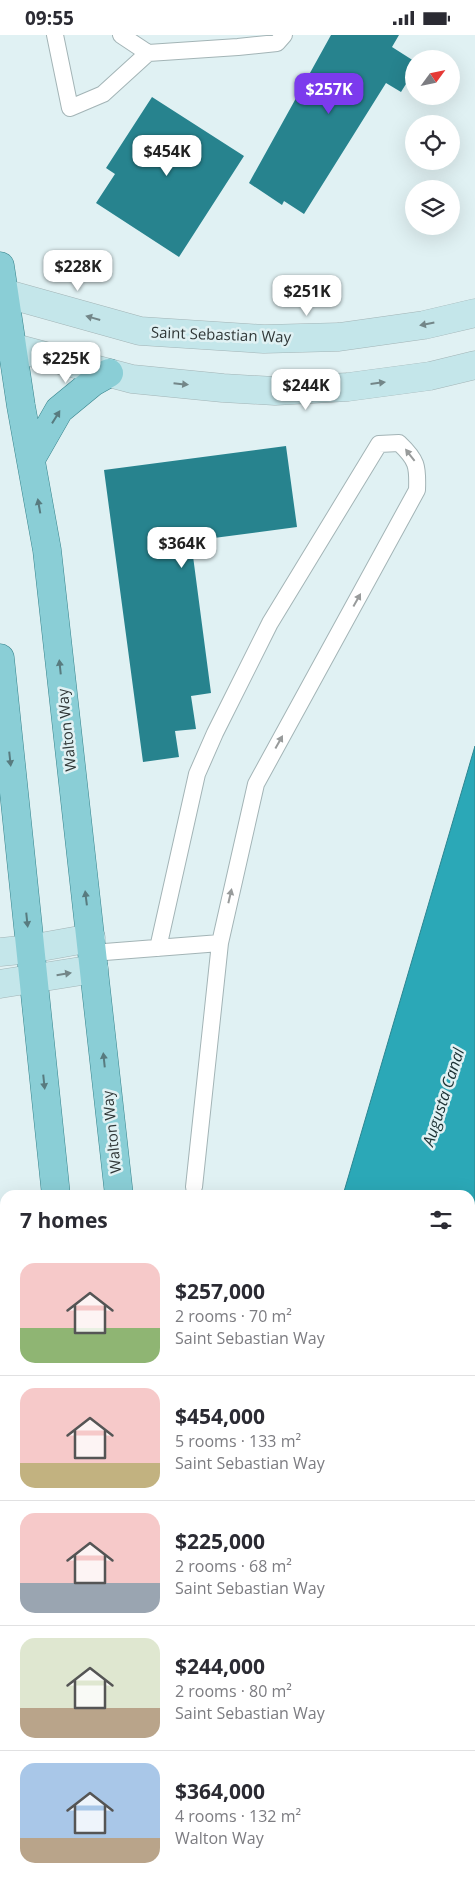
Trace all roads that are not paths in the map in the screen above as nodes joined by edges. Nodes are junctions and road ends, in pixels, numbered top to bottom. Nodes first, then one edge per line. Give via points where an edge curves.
1 (54, 35) edge
2 (121, 35) edge
3 (284, 35) edge
4 (241, 41) edge
5 (148, 53) junction
6 (1, 284) edge
7 (475, 313) edge
8 (6, 346) edge
9 (475, 365) edge
10 (121, 376) junction
11 (31, 459) junction
12 (0, 658) edge
13 (220, 943) junction
14 (158, 948) junction
15 (30, 949) junction
16 (0, 952) edge
17 (92, 953) junction
18 (33, 979) junction
19 (0, 984) edge
20 (194, 1187) dead end
21 (55, 1190) edge
22 (118, 1190) edge

1 - 5 lane via 70,108 103,94
2 - 5 lane
3 - 4 lane via 277,43
4 - 5 lane
7 -> 6 main road, Saint Sebastian Way via 424,325 339,337 264,339 140,331
6 - 8 main road, Walton Way
8 - 10 main road
8 - 11 main road, Walton Way
10 -> 9 main road via 223,389 275,391 375,384
11 -> 10 main road via 59,410 93,382
17 -> 11 main road, Walton Way via 47,550
12 -> 15 main road
13 - 14 lane
13 -> 14 lane via 256,784 417,491 418,471 412,456 399,443 379,444 270,623 215,733 197,774
13 - 20 lane
14 - 17 lane
15 - 16 main road
15 - 17 main road
15 - 18 main road
18 -> 17 main road
22 -> 17 main road, Walton Way
18 - 19 main road
18 -> 21 main road

